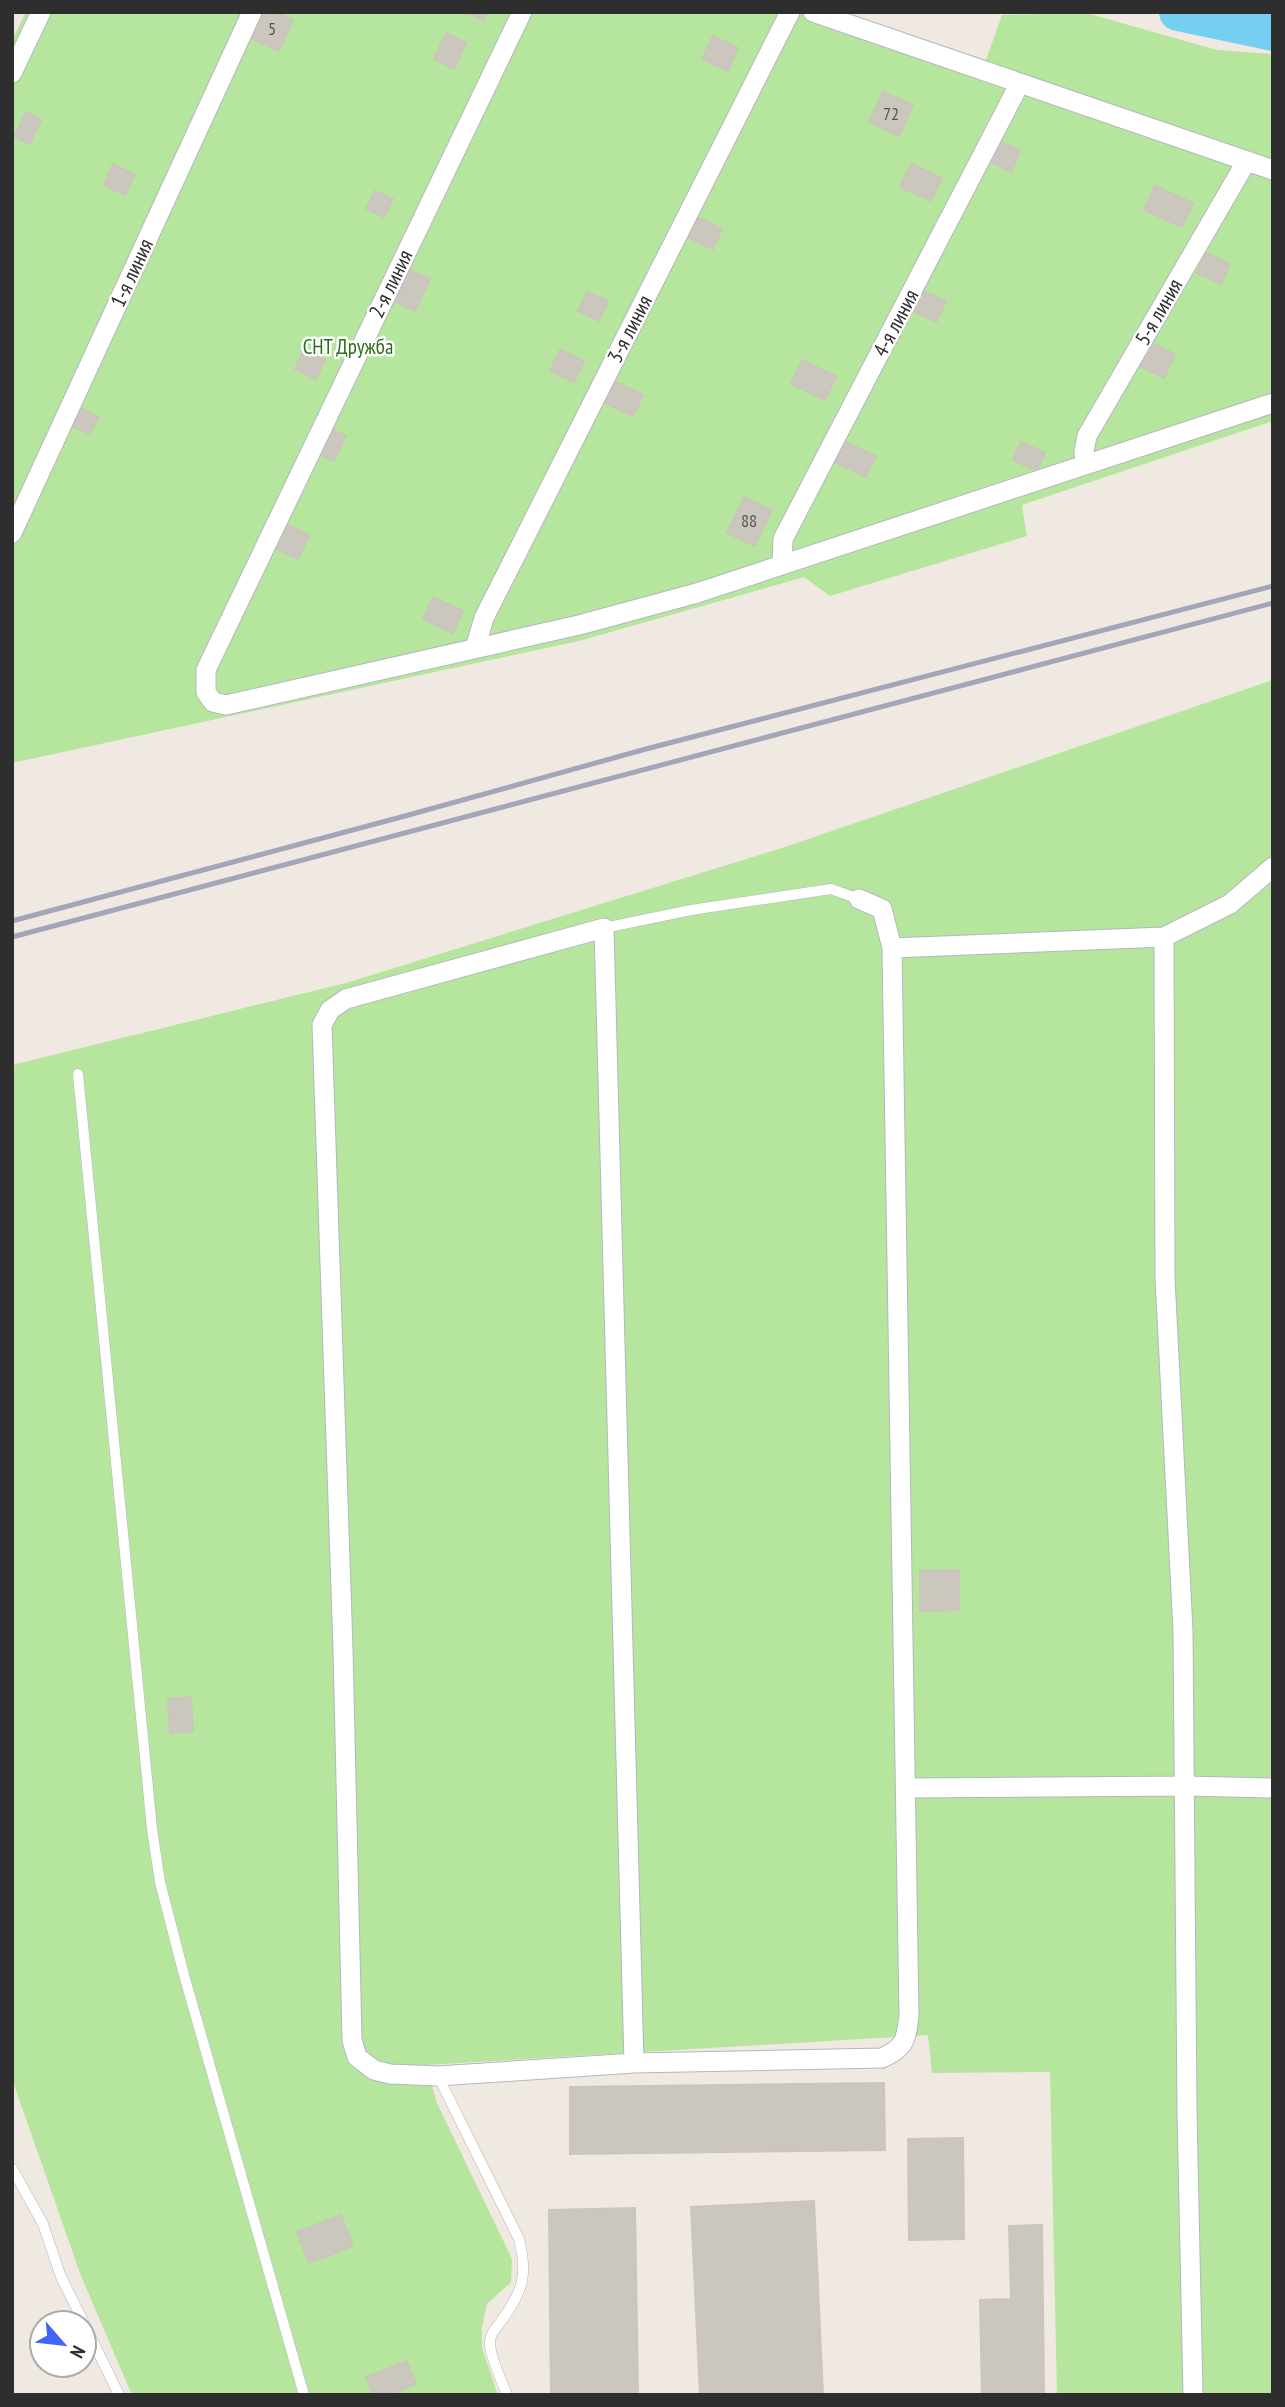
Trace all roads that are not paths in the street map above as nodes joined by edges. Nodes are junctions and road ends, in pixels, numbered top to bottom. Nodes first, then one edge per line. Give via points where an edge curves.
1 (41, 12) edge
2 (252, 12) edge
3 (522, 12) edge
4 (790, 12) edge
5 (813, 12) edge
6 (12, 74) edge
7 (1020, 83) junction
8 (1246, 162) junction
9 (1273, 170) edge
10 (1273, 403) edge
11 (1085, 465) junction
12 (12, 533) edge
13 (782, 565) junction
14 (475, 648) junction
15 (1273, 867) edge
16 (859, 899) joint
17 (604, 929) junction
18 (1164, 937) junction
19 (892, 948) junction
20 (78, 1074) dead end
21 (1184, 1786) junction
22 (906, 1788) junction
23 (1273, 1788) edge
24 (634, 2063) junction
25 (439, 2076) junction
26 (12, 2168) edge
27 (77, 2309) edge
28 (98, 2352) edge
29 (119, 2395) edge
30 (304, 2395) edge
31 (508, 2395) edge
32 (1193, 2395) edge

1 - 6 street
2 - 12 street, 1-я линия
3 - 14 street, 2-я линия via 206,670 206,692 214,702 226,705
4 - 14 street, 3-я линия via 484,618
5 - 7 street
7 - 8 street
7 - 13 street, 4-я линия via 783,539
8 - 9 street
8 - 11 street, 5-я линия via 1087,436
10 - 11 street
11 - 13 street
13 - 14 street via 579,625
15 - 18 street via 1230,904
16 - 17 lane via 831,889 691,910
16 - 19 street via 882,909
17 - 24 street
17 - 25 street via 345,999 330,1010 322,1025 352,2040 357,2057 373,2070
18 - 19 street
18 - 21 street via 1165,1278 1183,1631
19 - 22 street
20 - 30 lane via 160,1882
21 - 22 street
21 - 23 street
21 - 32 street
22 - 24 street via 909,2016 906,2038 898,2051 882,2058
24 - 25 street
25 - 31 lane via 519,2239 524,2261 514,2304 490,2336 489,2346
26 - 27 lane via 43,2224
28 - 29 lane

